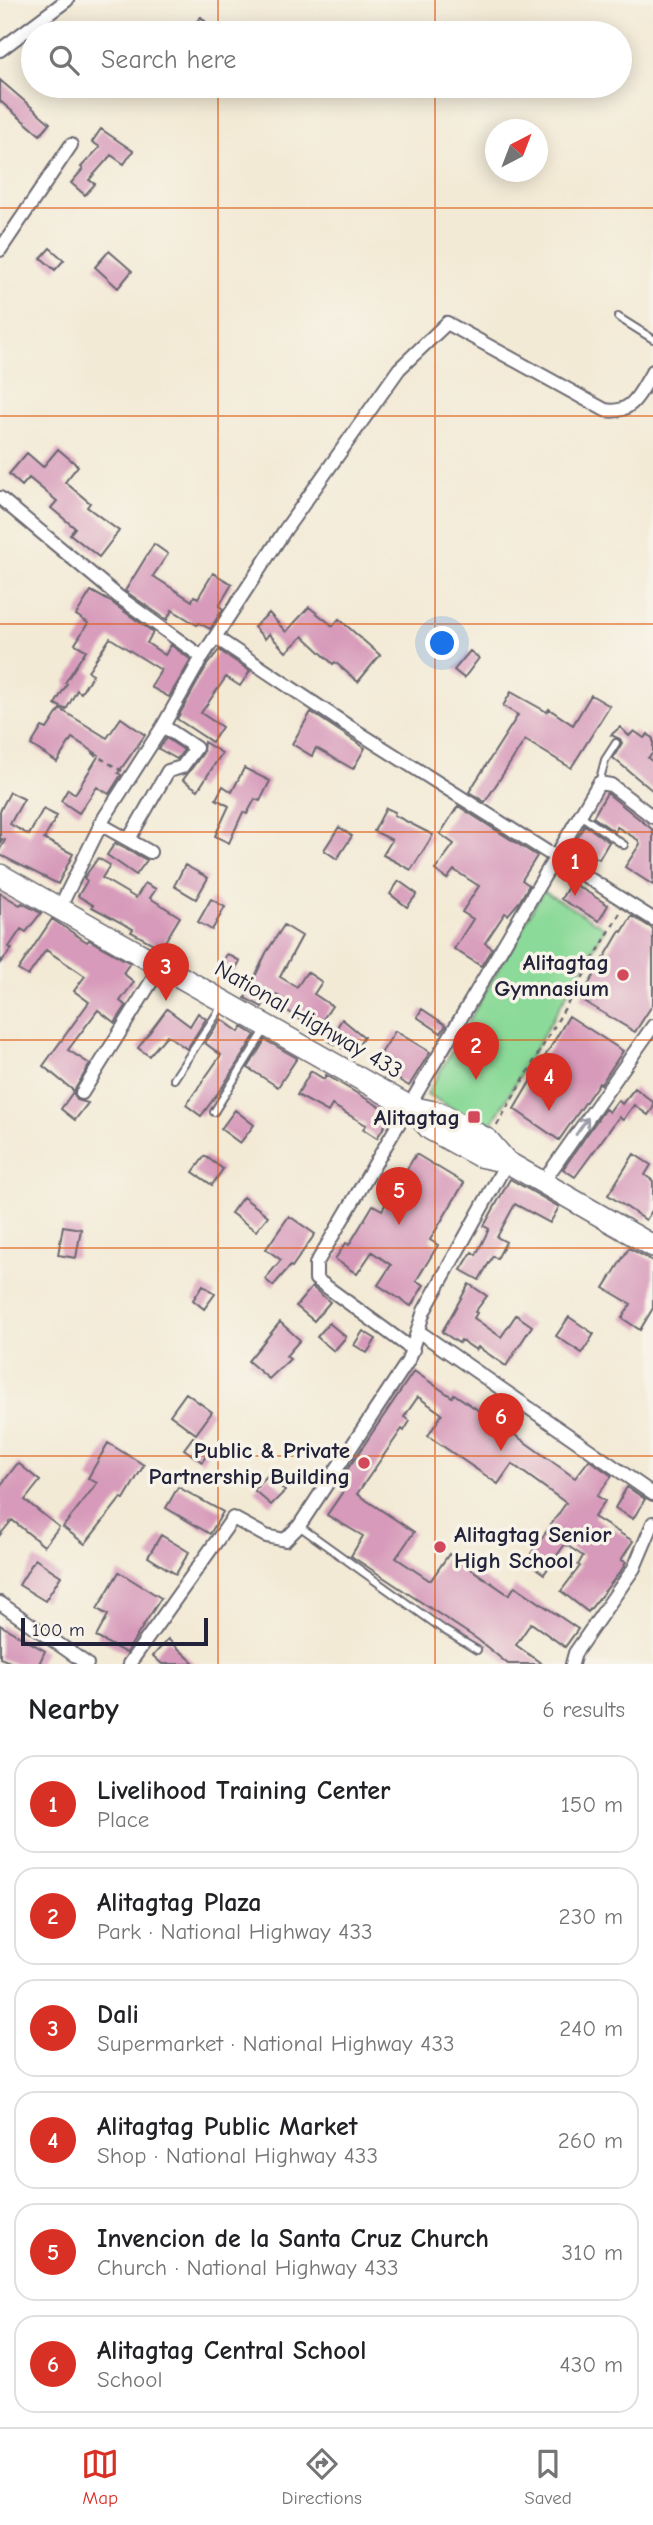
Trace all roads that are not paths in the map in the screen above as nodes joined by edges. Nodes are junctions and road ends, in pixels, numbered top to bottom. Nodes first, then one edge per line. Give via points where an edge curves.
1 (66, 0) edge
2 (38, 21) edge
3 (21, 34) edge
4 (0, 50) edge
5 (71, 145) dead end
6 (0, 250) edge
7 (618, 317) dead end
8 (653, 339) edge
9 (653, 371) edge
10 (0, 498) edge
11 (215, 637) junction
12 (202, 657) junction
13 (163, 726) junction
14 (616, 743) dead end
15 (599, 783) junction
16 (580, 816) junction
17 (653, 817) edge
18 (100, 824) junction
19 (129, 839) junction
20 (624, 845) dead end
21 (150, 852) dead end
22 (555, 855) junction
23 (0, 875) edge
24 (60, 907) junction
25 (653, 919) edge
26 (161, 966) junction
27 (225, 1002) junction
28 (268, 1026) junction
29 (653, 1026) edge
30 (174, 1079) dead end
31 (82, 1093) dead end
32 (410, 1107) junction
33 (214, 1112) dead end
34 (507, 1162) junction
35 (543, 1182) junction
36 (653, 1246) edge
37 (418, 1331) junction
38 (413, 1350) junction
39 (653, 1494) edge
40 (653, 1523) edge
41 (299, 1526) junction
42 (0, 1603) edge
43 (477, 1650) dead end
44 (86, 1664) edge
45 (129, 1664) edge
46 (572, 1664) edge

1 - 2 street
3 - 4 street
5 - 6 street
7 - 8 lane
9 - 11 street via 630,407 618,412 605,410 447,323 399,369
10 - 12 street via 103,584
11 - 12 street
11 - 22 street
12 - 13 street
13 - 18 street
13 - 19 street via 196,748 182,767 168,771
14 - 15 lane
15 - 16 street
15 - 17 street via 611,785
16 - 20 lane
16 - 22 street
18 - 19 street
18 - 24 street
19 - 21 street
22 - 25 street
22 - 32 street
23 - 24 main road, National Highway 433
24 - 26 main road, National Highway 433
26 - 27 main road, National Highway 433
26 - 31 street
27 - 28 main road, National Highway 433
27 - 30 lane
28 - 32 main road, National Highway 433
28 - 33 lane
35 -> 29 street
32 - 34 main road, National Highway 433 via 430,1129 479,1156
32 - 34 main road, National Highway 433 via 439,1113 488,1140
32 - 38 street via 316,1264 316,1279
34 - 35 main road, National Highway 433
34 - 37 street via 424,1311
35 - 36 main road, National Highway 433
37 - 38 street
37 - 39 street
38 - 41 street
40 - 46 street via 634,1568
41 - 43 lane
41 - 45 street via 285,1540 266,1536 233,1518
42 - 44 street

